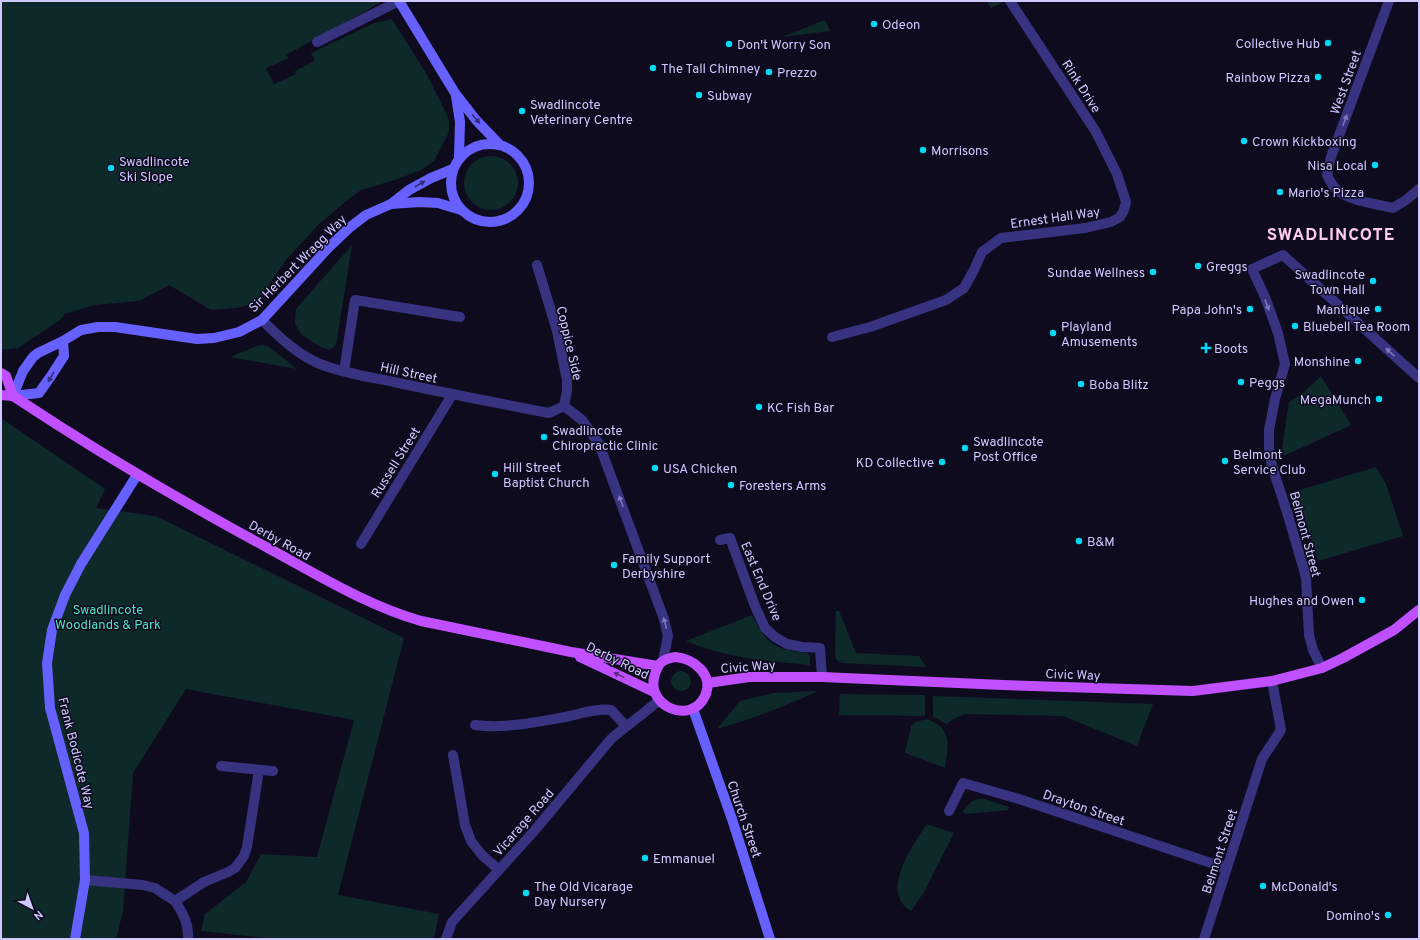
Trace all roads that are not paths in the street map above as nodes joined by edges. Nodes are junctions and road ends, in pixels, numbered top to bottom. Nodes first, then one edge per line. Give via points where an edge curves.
1 (399, 1) edge
2 (1010, 1) edge
3 (1389, 1) edge
4 (318, 42) dead end
5 (455, 93) junction
6 (499, 144) junction
7 (459, 157) junction
8 (453, 169) junction
9 (1419, 189) edge
10 (1123, 191) joint
11 (391, 204) junction
12 (461, 210) junction
13 (537, 265) dead end
14 (460, 317) dead end
15 (262, 320) junction
16 (832, 337) dead end
17 (63, 341) junction
18 (344, 371) junction
19 (1, 373) edge
20 (1419, 378) edge
21 (1, 395) edge
22 (452, 395) junction
23 (13, 396) junction
24 (564, 406) junction
25 (137, 475) junction
26 (720, 540) dead end
27 (361, 544) dead end
28 (1419, 610) edge
29 (571, 652) junction
30 (661, 664) junction
31 (1322, 668) junction
32 (822, 677) junction
33 (1272, 681) junction
34 (708, 683) junction
35 (657, 696) junction
36 (693, 709) junction
37 (475, 725) dead end
38 (626, 726) junction
39 (453, 755) dead end
40 (221, 766) dead end
41 (259, 770) junction
42 (273, 772) dead end
43 (949, 811) dead end
44 (1226, 868) junction
45 (499, 870) junction
46 (85, 880) junction
47 (175, 901) junction
48 (75, 939) edge
49 (188, 939) edge
50 (446, 939) edge
51 (770, 939) edge
52 (1204, 939) edge

1 - 4 street
1 - 5 street
2 - 10 street, Rink Drive via 1096,132
9 -> 3 street, West Street via 1393,208 1349,197 1338,191 1327,175
5 -> 6 street
5 - 7 street via 460,122
6 - 7 street via 477,145
6 - 12 street via 519,156 528,172 528,194 523,205 508,218 496,222 478,221
7 - 8 street
11 -> 8 street, Sir Herbert Wragg Way via 409,190
8 - 12 street via 450,179 451,193
10 - 16 street, Ernest Hall Way via 1126,202 1124,210 1120,217 1111,222 1084,228 1001,238 982,252 964,288 946,300 870,327
11 - 12 street, Sir Herbert Wragg Way via 438,203
11 - 15 street, Sir Herbert Wragg Way via 366,215 349,228
13 - 24 street, Coppice Side via 557,332 567,380
14 - 18 street via 355,300
15 - 17 street, Sir Herbert Wragg Way via 239,332 214,338 197,339 134,329 98,327 81,330
15 - 18 street, Hill Street via 289,346 306,357 319,364
17 - 23 street, Sir Herbert Wragg Way via 33,357
17 -> 23 street via 64,356 39,393
18 - 22 street, Hill Street
19 - 23 main road via 6,376
20 -> 31 street, Belmont Street via 1283,255 1252,269 1278,334 1285,364 1269,430 1269,448 1272,466 1304,570 1310,635 1313,650
21 - 23 main road, Derby Road
22 - 24 street, Hill Street via 549,413
22 - 27 street, Russell Street
23 - 25 main road, Derby Road
30 -> 24 street via 668,636 664,619 599,444 582,420
25 - 29 main road, Derby Road via 368,602 421,621
25 - 46 street, Frank Bodicote Way via 81,564 65,595 52,630 47,663 50,708 84,833
26 - 32 street, East End Drive via 730,538 755,606 766,628 774,637 787,644 820,648
28 - 31 main road, Civic Way via 1394,630
29 - 30 main road, Derby Road
35 -> 29 main road, Derby Road
30 - 34 main road via 675,657 690,661 704,672
30 - 35 main road via 654,679
31 - 33 main road, Civic Way
32 - 33 main road, Civic Way via 1193,690
32 - 34 main road, Civic Way via 749,677
33 - 44 street, Belmont Street via 1281,730 1262,759
34 - 36 main road via 706,695
35 - 36 main road via 670,709
35 - 38 street, Vicarage Road via 642,715
36 - 51 street, Church Street via 732,819
37 - 38 street via 510,725 600,709 611,710
38 - 45 street, Vicarage Road via 611,739
39 - 45 street via 465,824 471,841
40 - 41 street
41 - 42 street
41 - 47 street via 244,856 235,868 204,882
43 - 44 street, Drayton Street via 962,783 1019,798
44 - 52 street, Belmont Street
45 - 50 street, Vicarage Road via 452,922
46 - 47 street via 143,885 155,888
46 - 48 street, Frank Bodicote Way
47 - 49 street via 185,916

